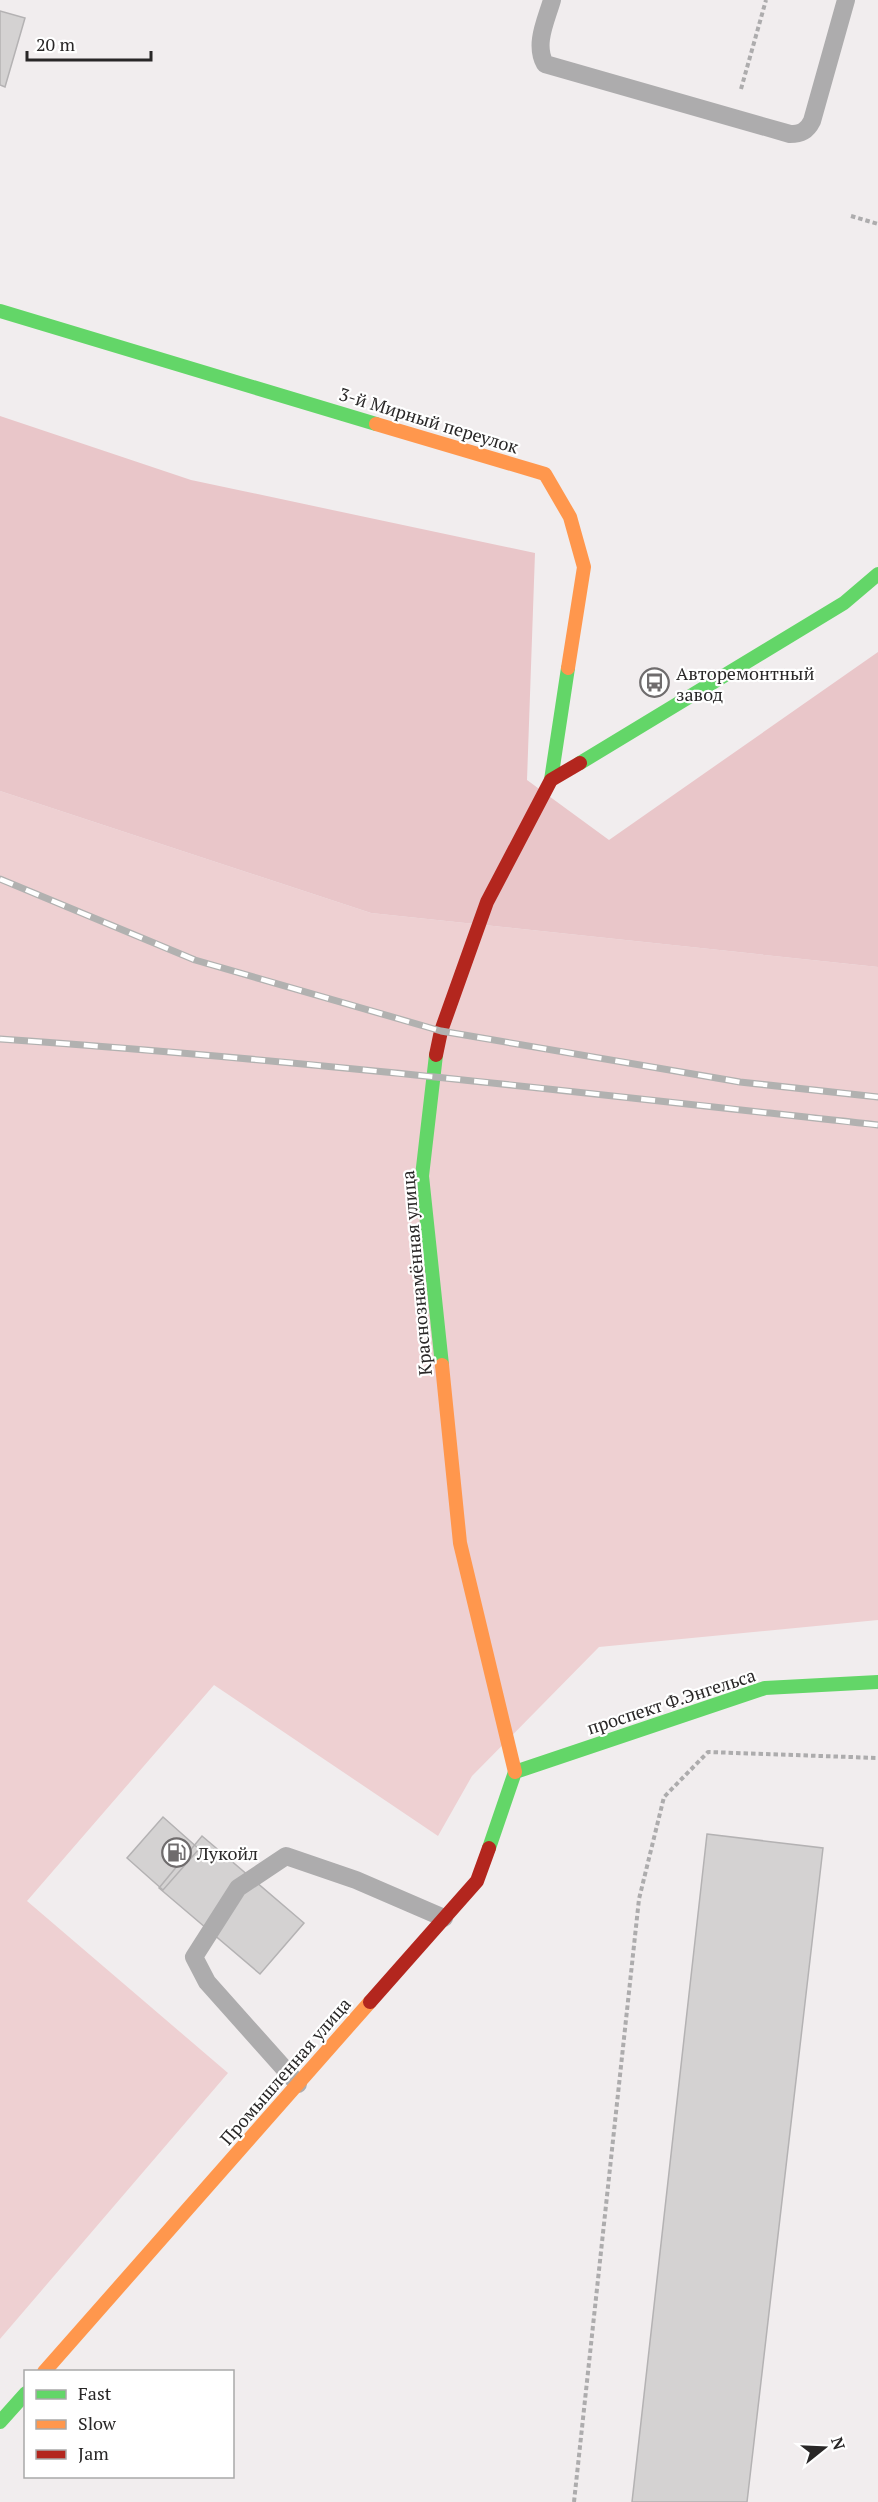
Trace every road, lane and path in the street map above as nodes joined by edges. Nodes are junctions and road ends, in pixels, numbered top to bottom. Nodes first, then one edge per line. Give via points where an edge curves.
1 (552, 0) edge
2 (766, 0) edge
3 (846, 0) edge
4 (733, 118) junction
5 (851, 216) dead end
6 (878, 224) edge
7 (0, 311) edge
8 (878, 574) edge
9 (551, 780) junction
10 (878, 1682) edge
11 (878, 1758) edge
12 (514, 1772) junction
13 (444, 1918) junction
14 (298, 2084) junction
15 (46, 2370) edge
16 (24, 2395) edge
17 (0, 2421) edge
18 (574, 2502) edge

1 - 4 lane via 540,41 545,64
2 - 4 path
3 - 4 lane via 808,129 790,134
5 - 6 path
7 - 9 street, 3-й Мирный переулок via 545,474 570,517 584,567
8 - 9 street via 844,603
9 - 12 street, Краснознамённая улица via 487,902 441,1030 422,1176 460,1543
10 - 12 street, проспект Ф.Энгельса via 765,1688
11 - 18 path via 708,1752 664,1797 639,1899
12 - 13 street, Промышленная улица via 477,1881
13 - 14 street, Промышленная улица
13 - 14 lane via 356,1880 286,1856 238,1888 194,1957 207,1982
14 - 15 street, Промышленная улица
16 - 17 street

